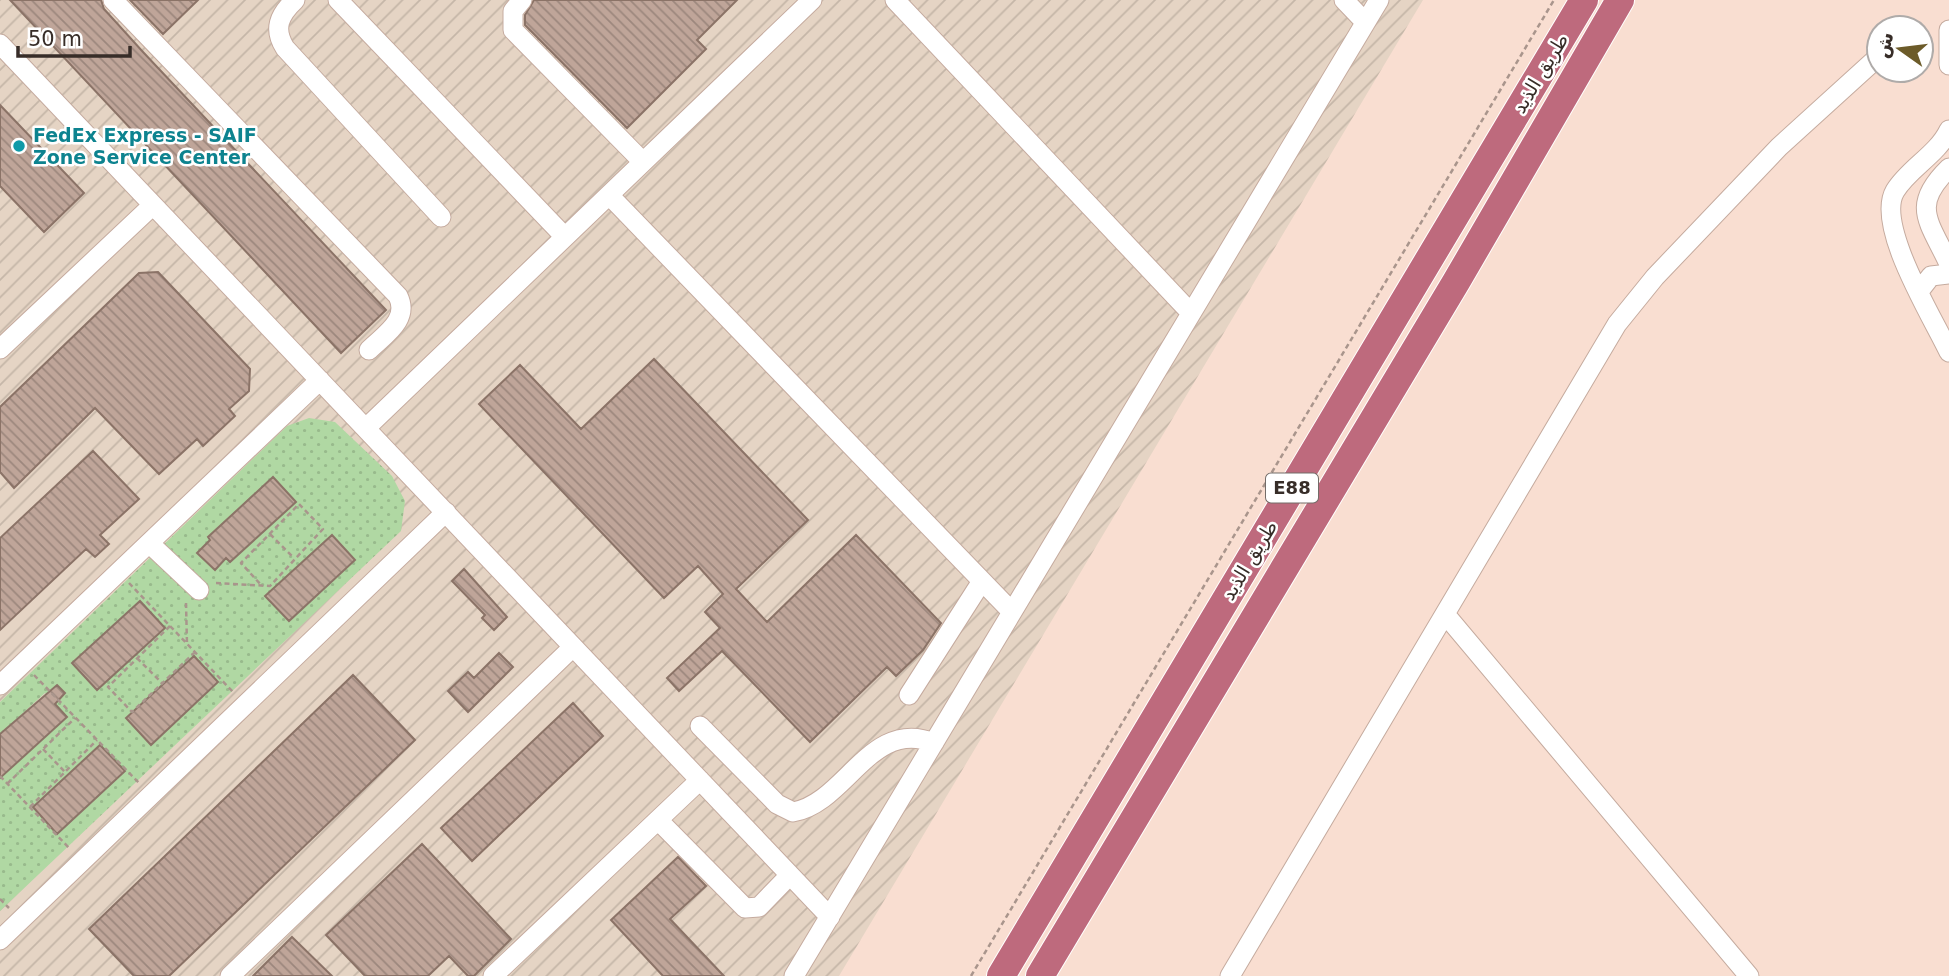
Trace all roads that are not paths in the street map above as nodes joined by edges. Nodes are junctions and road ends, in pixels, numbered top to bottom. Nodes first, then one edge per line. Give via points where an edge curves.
1 (113, 0) edge
2 (295, 0) edge
3 (338, 0) edge
4 (522, 0) edge
5 (812, 0) edge
6 (895, 0) edge
7 (1344, 0) edge
8 (1379, 0) edge
9 (1584, 0) edge
10 (1620, 0) edge
11 (1366, 22) junction
12 (1949, 30) edge
13 (0, 44) edge
14 (1949, 65) edge
15 (1865, 69) edge
16 (1949, 130) edge
17 (1941, 147) edge
18 (643, 162) junction
19 (1949, 168) edge
20 (1949, 177) edge
21 (609, 195) junction
22 (153, 205) junction
23 (441, 216) dead end
24 (565, 237) junction
25 (1940, 244) junction
26 (1949, 264) edge
27 (1949, 274) edge
28 (1920, 290) junction
29 (1191, 313) junction
30 (0, 349) edge
31 (369, 350) dead end
32 (1949, 352) edge
33 (320, 380) junction
34 (366, 428) junction
35 (446, 512) junction
36 (149, 543) junction
37 (982, 581) junction
38 (199, 590) dead end
39 (1012, 612) junction
40 (1445, 614) junction
41 (573, 647) junction
42 (0, 685) edge
43 (909, 695) dead end
44 (700, 726) dead end
45 (934, 743) junction
46 (700, 780) junction
47 (658, 820) junction
48 (790, 875) junction
49 (830, 917) junction
50 (0, 940) edge
51 (230, 976) edge
52 (493, 976) edge
53 (794, 976) edge
54 (1001, 976) edge
55 (1040, 976) edge
56 (1230, 976) edge
57 (1749, 976) edge

1 - 31 street via 398,296 401,318
2 - 23 street via 280,17 278,28 285,48
3 - 24 street
4 - 18 street via 513,11 513,30
5 - 18 street
6 - 29 street
7 - 11 street
8 - 11 street
9 - 54 highway, طريق الذيد / E88
10 - 55 highway, طريق الذيد / E88
11 - 29 street
12 - 14 street
13 - 22 street
15 - 40 street via 1779,147 1629,307
16 - 17 street
17 - 28 street via 1912,172 1891,199 1894,237
18 - 21 street
19 - 25 street via 1926,197 1926,212
20 - 25 street via 1933,201
21 - 24 street
21 - 37 street
22 - 30 street
22 - 33 street
24 - 34 street
25 - 26 street
27 - 28 street via 1931,276
28 - 32 street
29 - 39 street
33 - 34 street
33 - 36 street
34 - 35 street
35 - 41 street
35 - 50 street
36 - 38 street
36 - 42 street
37 - 39 street
37 - 43 street
39 - 45 street
40 - 56 street
40 - 57 street
41 - 46 street
41 - 51 street
44 - 45 street via 777,804 793,811 810,806 888,743 911,737
45 - 49 street
46 - 47 street
46 - 48 street
47 - 48 street via 745,908 759,907
47 - 52 street
48 - 49 street
49 - 53 street

